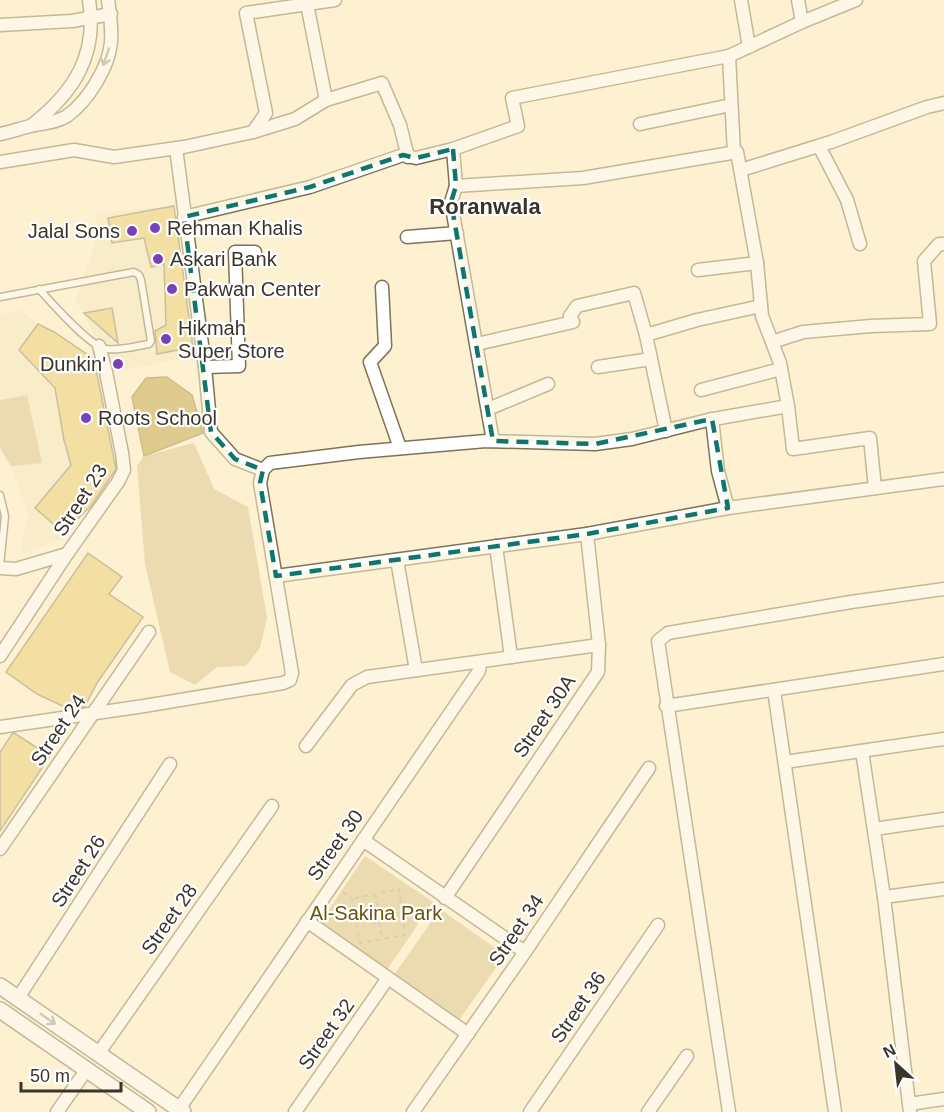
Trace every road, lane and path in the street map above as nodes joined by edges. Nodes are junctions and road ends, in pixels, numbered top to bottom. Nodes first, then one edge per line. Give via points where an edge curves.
1 (89, 0) edge
2 (108, 0) edge
3 (335, 0) edge
4 (741, 0) edge
5 (798, 0) edge
6 (856, 0) edge
7 (308, 4) junction
8 (111, 14) junction
9 (92, 18) junction
10 (802, 22) junction
11 (0, 25) edge
12 (749, 47) junction
13 (729, 56) junction
14 (326, 100) junction
15 (944, 103) edge
16 (731, 105) junction
17 (640, 124) dead end
18 (31, 126) junction
19 (253, 132) junction
20 (0, 134) edge
21 (819, 146) junction
22 (176, 148) junction
23 (453, 149) junction
24 (734, 153) junction
25 (408, 157) junction
26 (0, 162) edge
27 (741, 170) junction
28 (456, 186) junction
29 (184, 217) junction
30 (457, 233) junction
31 (407, 237) dead end
32 (860, 244) dead end
33 (944, 244) edge
34 (255, 252) dead end
35 (757, 263) junction
36 (698, 270) dead end
37 (382, 287) dead end
38 (39, 289) junction
39 (0, 297) edge
40 (761, 306) junction
41 (646, 335) junction
42 (772, 342) junction
43 (477, 344) junction
44 (99, 346) junction
45 (651, 359) junction
46 (205, 367) junction
47 (598, 367) dead end
48 (781, 369) junction
49 (548, 384) dead end
50 (701, 390) dead end
51 (788, 406) junction
52 (488, 409) junction
53 (712, 420) junction
54 (666, 431) junction
55 (493, 441) junction
56 (400, 448) junction
57 (263, 470) junction
58 (944, 478) edge
59 (875, 488) junction
60 (0, 495) edge
61 (728, 508) junction
62 (587, 534) junction
63 (496, 546) junction
64 (67, 554) junction
65 (397, 560) junction
66 (0, 567) edge
67 (276, 576) junction
68 (944, 589) edge
69 (149, 632) dead end
70 (598, 645) junction
71 (0, 656) edge
72 (511, 657) junction
73 (480, 662) junction
74 (944, 664) edge
75 (416, 670) junction
76 (774, 690) junction
77 (666, 706) junction
78 (93, 713) junction
79 (0, 727) edge
80 (944, 739) edge
81 (306, 746) dead end
82 (862, 751) junction
83 (784, 762) junction
84 (170, 764) dead end
85 (649, 768) dead end
86 (272, 806) dead end
87 (944, 819) edge
88 (874, 829) junction
89 (363, 840) junction
90 (0, 849) edge
91 (944, 889) edge
92 (375, 894) junction
93 (884, 897) junction
94 (445, 898) junction
95 (378, 909) junction
96 (402, 912) junction
97 (385, 915) junction
98 (372, 917) junction
99 (356, 920) junction
100 (307, 921) junction
101 (379, 922) junction
102 (658, 925) dead end
103 (382, 939) junction
104 (525, 952) junction
105 (388, 978) junction
106 (0, 986) edge
107 (18, 998) junction
108 (2, 1015) edge
109 (468, 1034) junction
110 (98, 1054) junction
111 (687, 1056) dead end
112 (87, 1069) junction
113 (154, 1093) junction
114 (944, 1099) edge
115 (910, 1108) edge
116 (146, 1110) edge
117 (181, 1110) edge
118 (57, 1112) edge
119 (295, 1112) edge
120 (413, 1112) edge
121 (530, 1112) edge
122 (648, 1112) edge
123 (729, 1112) edge
124 (835, 1112) edge

1 - 9 street
2 - 8 street
3 - 7 street
4 - 12 street
5 - 10 street
6 - 10 street
7 - 14 street
7 - 19 street via 246,13 266,113
8 - 9 street
8 -> 18 street via 108,56 88,93 65,117
9 - 11 street
9 - 18 street via 90,45 72,83 62,99
10 - 12 street
12 - 13 street
13 - 16 street
13 - 23 street via 512,98 518,126
14 - 19 street via 295,119
14 - 25 street via 382,83 400,125
15 - 21 street
16 - 17 street
16 - 24 street
18 - 20 street
19 - 22 street
21 - 27 street
21 - 32 street via 847,200
22 - 26 street via 114,157 74,150
22 - 29 street
23 - 25 street
23 - 28 street
24 - 27 street via 737,152
24 - 28 street via 583,178
25 - 29 street via 403,155 310,187
27 - 35 street
28 - 30 street via 451,202
29 - 46 street
30 - 31 street
30 - 43 street
33 - 42 street via 939,244 924,261 930,324 803,332
34 - 46 street via 235,252 239,366
35 - 36 street
35 - 40 street
37 - 56 street via 385,346 370,362
38 - 39 lane
38 - 44 lane
38 - 44 lane via 134,272 139,275 151,341 112,349
40 - 41 street
40 - 42 street
41 - 43 street via 634,293 577,306 570,316 573,322
41 - 45 street
42 - 48 street
43 - 52 street
44 - 64 street, Street 23 via 124,470
45 - 47 street
45 - 54 street
46 - 57 street via 211,432 235,459
48 - 50 street
48 - 51 street
49 - 52 street
51 - 53 street
51 - 59 street via 793,449 870,438
52 - 55 street
53 - 54 street
53 - 61 street via 718,471
54 - 55 street via 595,444
55 - 56 street
56 - 57 street via 270,463
57 - 67 street via 260,483
58 - 59 street
59 - 61 street
60 - 66 lane via 5,516
61 - 62 street
62 - 63 street
62 - 70 street, Street 30A
63 - 65 street
63 - 72 street
64 - 66 street via 16,569
64 - 71 street, Street 23
65 - 67 street
65 - 75 street
67 - 78 street via 290,680
68 - 77 street via 668,633 658,641
69 - 78 street, Street 24
70 - 72 street
70 - 94 street, Street 30A via 598,672
72 - 73 street
73 - 75 street
73 - 89 street, Street 30 via 479,671
74 - 76 street
75 - 81 street via 367,677 352,685
76 - 77 street
76 - 83 street
77 - 123 street
78 - 79 street
78 - 90 street, Street 24
80 - 82 street
82 - 83 street
82 - 88 street
83 - 124 street
84 - 107 street, Street 26
85 - 104 street, Street 34
86 - 110 street, Street 28
87 - 88 street
88 - 93 street
89 - 94 street
89 - 100 street, Street 30
91 - 93 street
92 - 95 path
92 - 96 path via 399,889
92 - 99 path via 352,898
93 - 115 street
94 - 104 street
95 - 97 path via 384,909
95 - 98 path via 371,911
96 - 97 path
96 - 103 path via 405,935
97 - 101 path via 386,921
98 - 99 path
98 - 101 path via 373,923
99 - 103 path via 360,943
100 - 105 street
100 - 117 street, Street 30
101 - 103 path
102 - 121 street, Street 36
104 - 109 street, Street 34
105 - 109 street
105 - 119 street, Street 32
106 - 107 street
107 -> 110 street
108 - 112 street
109 - 120 street, Street 34
110 - 113 street
111 - 122 street
112 - 116 street
112 - 118 street
113 - 116 street
113 - 117 street
114 - 115 street

